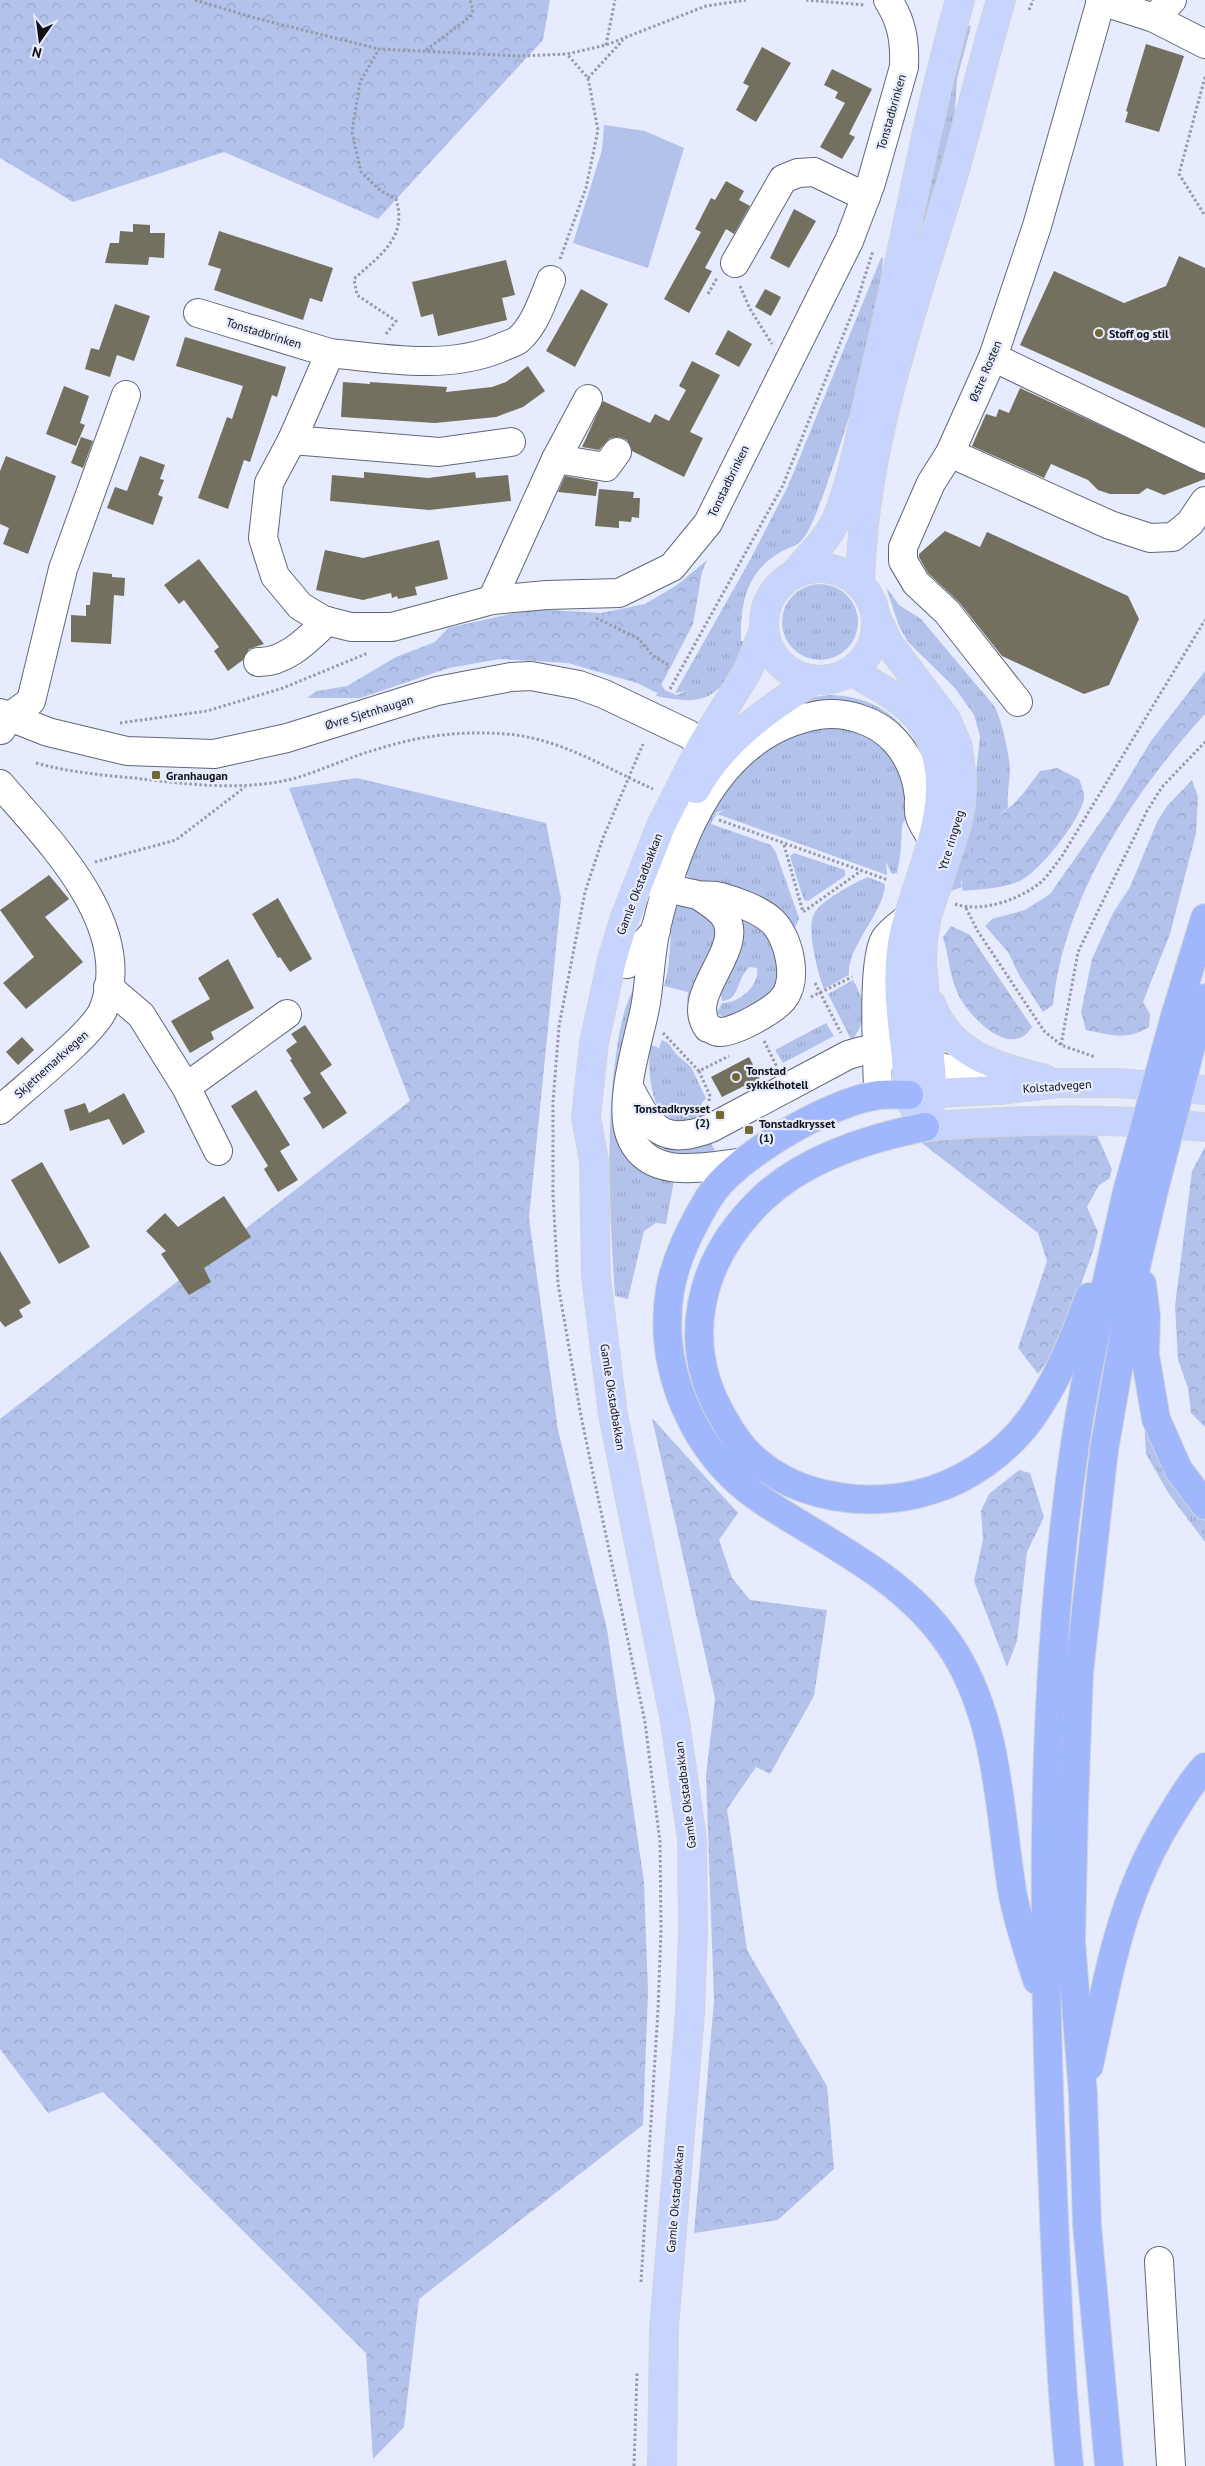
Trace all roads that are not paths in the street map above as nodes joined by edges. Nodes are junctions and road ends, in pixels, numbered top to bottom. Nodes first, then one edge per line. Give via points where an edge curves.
1 (960, 0) edge
2 (1000, 0) edge
3 (1100, 0) edge
4 (890, 3) edge
5 (1154, 8) edge
6 (1205, 44) edge
7 (866, 197) junction
8 (732, 272) road end
9 (551, 280) road end
10 (198, 313) dead end
11 (330, 353) junction
12 (993, 357) junction
13 (126, 395) dead end
14 (588, 399) dead end
15 (292, 440) junction
16 (511, 442) dead end
17 (617, 452) dead end
18 (950, 453) junction
19 (556, 459) junction
20 (1205, 459) edge
21 (1205, 501) edge
22 (794, 574) junction
23 (860, 584) junction
24 (492, 600) junction
25 (877, 620) junction
26 (327, 621) junction
27 (764, 630) junction
28 (258, 662) dead end
29 (851, 672) junction
30 (814, 680) junction
31 (1018, 702) dead end
32 (3, 721) edge
33 (718, 753) junction
34 (0, 784) edge
35 (932, 839) junction
36 (654, 882) junction
37 (698, 895) junction
38 (908, 918) junction
39 (1205, 918) edge
40 (656, 930) junction
41 (627, 964) junction
42 (108, 987) junction
43 (926, 993) junction
44 (1193, 1011) edge
45 (288, 1014) dead end
46 (877, 1051) junction
47 (906, 1058) junction
48 (932, 1066) junction
49 (1059, 1083) junction
50 (186, 1087) junction
51 (629, 1087) junction
52 (1205, 1090) edge
53 (921, 1094) junction
54 (878, 1095) junction
55 (0, 1110) edge
56 (1205, 1126) edge
57 (925, 1128) junction
58 (218, 1150) dead end
59 (594, 1161) junction
60 (739, 1163) junction
61 (1140, 1193) junction
62 (1138, 1259) junction
63 (1205, 1504) edge
64 (1205, 1767) edge
65 (1046, 2007) junction
66 (1083, 2094) junction
67 (1159, 2261) dead end
68 (662, 2466) edge
69 (1069, 2466) edge
70 (1109, 2466) edge
71 (1171, 2466) edge

1 - 22 main road via 930,114 886,326 848,482 828,534
2 - 23 main road via 968,124 907,329 878,445 862,530
3 - 5 street
3 - 12 street, Østre Rosten via 1037,226
4 - 7 street, Tonstadbrinken via 902,27 904,67
5 - 6 street
7 - 8 street via 814,172 798,173 783,179
7 - 24 street, Tonstadbrinken via 845,249 708,523 672,567 619,593
9 - 11 street, Tonstadbrinken via 536,316 518,340 494,351 464,359 396,360
10 - 11 street, Tonstadbrinken
11 - 15 street, Tonstadbrinken
12 - 18 street, Østre Rosten
12 - 20 street
13 - 32 street, Øvre Sjetnhaugan via 63,569 31,701
14 - 19 street
15 - 16 street via 439,452
15 - 26 street, Tonstadbrinken via 269,484 263,538 275,576 300,606
17 - 19 street via 606,467
18 - 21 street via 1110,525 1150,538 1173,537 1190,523
18 - 31 street, Østre Rosten via 931,483 903,547 903,561 916,583 947,612
19 - 24 street
22 - 23 main road via 811,568 829,568 846,573
22 - 27 main road via 780,583 770,597
23 - 25 main road via 874,606
24 - 26 street, Tonstadbrinken via 392,627 351,626
25 - 29 main road via 871,649
25 - 43 main road, Ytre ringveg via 889,644 946,719 958,746 961,805 924,932 922,963
26 - 28 street via 301,646 271,663
27 - 30 main road via 769,648 780,664 796,675
27 - 33 main road, Gamle Okstadbakkan
29 - 30 main road via 834,679
29 - 35 main road, Ytre ringveg via 882,688 907,708 921,722 935,749 940,802
30 - 33 main road, Gamle Okstadbakkan via 754,721
32 - 33 street, Øvre Sjetnhaugan via 126,751 214,754 287,738 437,691 531,676 579,685 604,694 688,734
33 - 35 street via 808,717 829,713 860,719 880,728 910,761 918,782 919,816
33 - 36 main road, Gamle Okstadbakkan via 661,826
34 - 42 street, Skjetnemarkvegen via 72,868 104,930 111,966
35 - 38 main road, Ytre ringveg
36 - 37 street
36 - 40 street
36 - 41 main road, Gamle Okstadbakkan
36 - 59 main road, Gamle Okstadbakkan via 612,960 594,1042 586,1117
37 - 37 street via 725,918 729,934 701,1014 708,1028 719,1032 770,1010 786,994 791,974 787,946 772,921 720,897
38 - 46 street via 885,939 883,947 877,982
38 - 47 main road, Ytre ringveg via 899,982
39 - 44 highway
40 - 41 street
40 - 51 street via 650,986
41 - 59 main road, Gamle Okstadbakkan via 610,1046 603,1119
42 - 50 street via 141,1015
42 - 55 street, Skjetnemarkvegen via 103,1010 89,1030
43 - 48 main road, Ytre ringveg
43 - 49 main road, Ytre ringveg via 934,1014 948,1035 963,1048 997,1066
44 - 61 highway, bridge
45 - 50 street
46 - 47 street
46 - 51 street via 848,1055 711,1128 683,1136 655,1128 644,1117
46 - 54 street
47 - 48 street
47 - 53 main road, Ytre ringveg
48 - 49 street via 995,1078
48 - 53 main road, Ytre ringveg
49 - 52 main road, Kolstadvegen
49 - 53 main road, Kolstadvegen
50 - 58 street
51 - 60 street via 627,1126 641,1153 670,1168
53 - 54 highway
53 - 57 main road, Ytre ringveg
54 - 60 highway via 828,1112 791,1130
56 - 57 main road via 1064,1119
57 - 61 highway via 859,1144 828,1157 786,1180 762,1198 735,1228 723,1248 699,1309 698,1345 703,1376 730,1430 749,1454 772,1472 817,1492 854,1499 932,1490 968,1473 1010,1442 1028,1422 1063,1364
59 - 68 main road, Gamle Okstadbakkan via 596,1277 613,1416 675,1721 692,1838 690,2013 664,2328
60 - 65 highway via 712,1192 690,1230 678,1260 670,1290 667,1323 677,1387 708,1450 735,1478 758,1498 872,1567 907,1595 932,1621 955,1654 976,1696 988,1735 999,1783 1012,1892
61 - 62 highway
61 - 65 highway via 1090,1360 1075,1446 1062,1558 1046,1805
62 - 63 highway via 1146,1316 1145,1355 1156,1419 1178,1469
62 - 66 highway via 1104,1450 1080,1674 1071,1941
64 - 66 highway via 1164,1826 1130,1894 1118,1930
65 - 69 highway via 1057,2306
66 - 70 highway via 1087,2225
67 - 71 street

